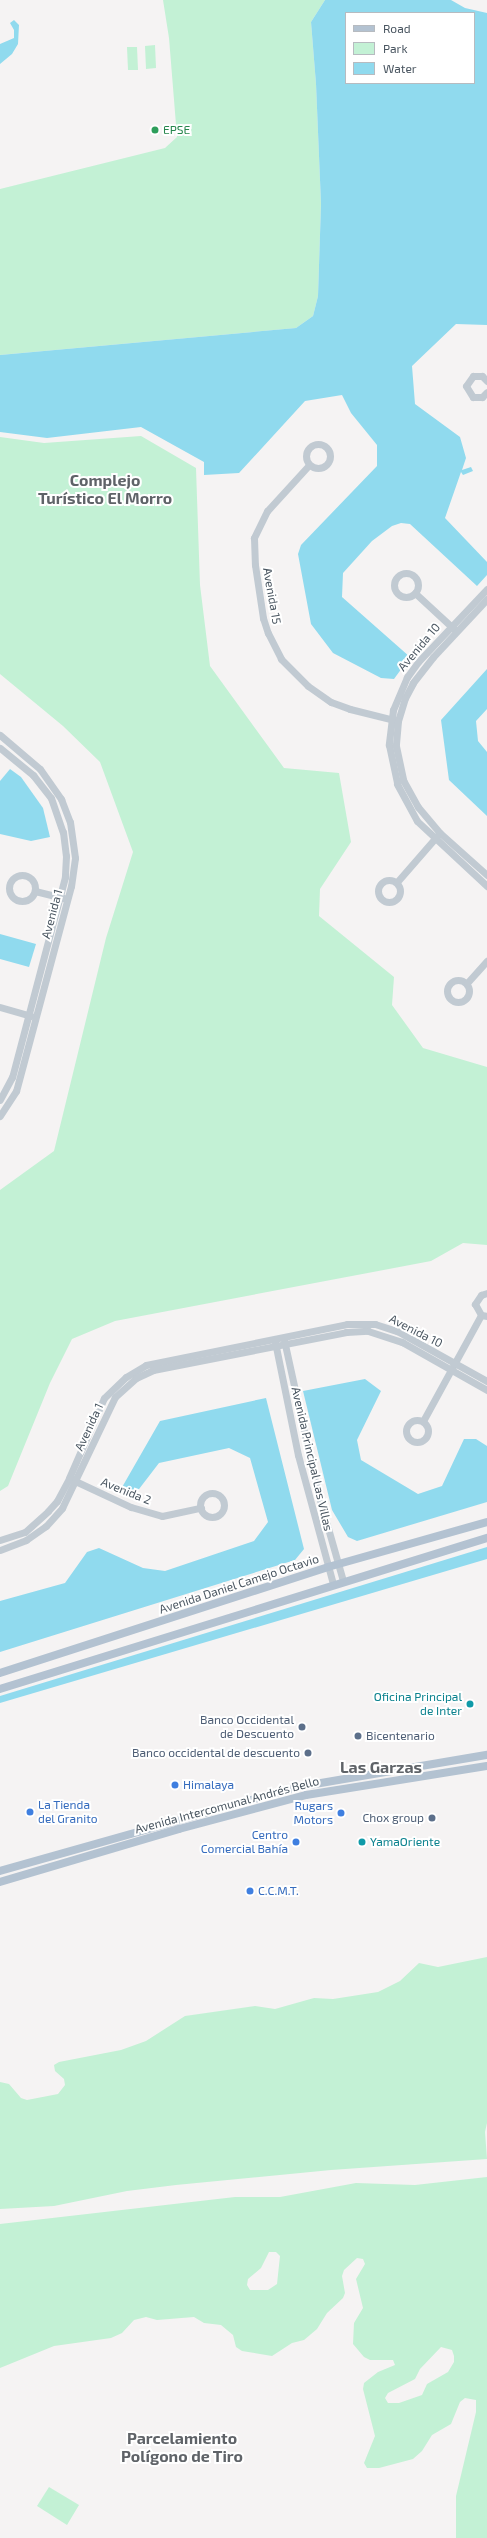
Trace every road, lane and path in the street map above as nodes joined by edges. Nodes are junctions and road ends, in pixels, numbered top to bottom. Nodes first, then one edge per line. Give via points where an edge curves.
1 (487, 381) edge
2 (487, 394) edge
3 (309, 465) dead end
4 (487, 589) edge
5 (415, 593) dead end
6 (487, 599) edge
7 (454, 629) junction
8 (407, 677) junction
9 (413, 683) junction
10 (390, 720) junction
11 (398, 721) junction
12 (0, 735) edge
13 (0, 748) edge
14 (54, 788) junction
15 (404, 790) junction
16 (46, 792) junction
17 (440, 833) junction
18 (434, 839) junction
19 (486, 874) edge
20 (478, 879) junction
21 (397, 882) dead end
22 (487, 886) edge
23 (35, 891) dead end
24 (64, 898) junction
25 (487, 961) edge
26 (467, 983) dead end
27 (0, 1008) edge
28 (28, 1015) junction
29 (36, 1017) junction
30 (0, 1100) edge
31 (0, 1116) edge
32 (487, 1293) edge
33 (484, 1315) edge
34 (356, 1324) junction
35 (356, 1332) junction
36 (283, 1336) junction
37 (274, 1338) junction
38 (285, 1344) junction
39 (275, 1346) junction
40 (453, 1367) junction
41 (487, 1380) edge
42 (487, 1390) edge
43 (422, 1421) dead end
44 (69, 1478) junction
45 (76, 1481) junction
46 (201, 1508) dead end
47 (487, 1522) edge
48 (487, 1538) edge
49 (0, 1540) edge
50 (0, 1550) edge
51 (338, 1564) junction
52 (328, 1567) junction
53 (343, 1581) junction
54 (333, 1584) junction
55 (0, 1673) edge
56 (0, 1689) edge
57 (487, 1755) edge
58 (487, 1766) edge
59 (0, 1871) edge
60 (0, 1882) edge

1 - 2 street via 482,376 473,376 466,386 473,397
3 - 10 street, Avenida 15 via 267,511 254,538 253,550 265,625 281,659 308,686 337,704
4 - 7 street, Avenida 10
5 - 7 street
6 - 7 street, Avenida 10
7 - 8 street, Avenida 10
7 - 9 street, Avenida 10
8 - 9 street
8 - 10 street, Avenida 10
9 - 11 street, Avenida 10
10 - 11 street, Avenida 15
10 - 15 street, Avenida 10 via 390,758
11 - 15 street, Avenida 10 via 396,746
12 - 14 street, Avenida 1 via 40,769
13 - 16 street, Avenida 1 via 33,775
14 - 16 street
14 - 24 street, Avenida 1 via 70,822 75,858
15 - 17 street, Avenida 10
15 - 18 street, Avenida 10 via 417,821
16 - 24 street, Avenida 1 via 55,808 65,841
17 - 18 street
17 - 19 street, Avenida 10
18 - 20 street, Avenida 10
18 - 21 street
19 - 20 street
20 - 22 street, Avenida 10
23 - 24 street
24 - 28 street, Avenida 1
24 - 29 street, Avenida 1
25 - 26 street
27 - 28 street
28 - 29 street
28 - 30 street, Avenida 1 via 12,1077
29 - 31 street, Avenida 1 via 16,1092
32 - 33 street via 477,1299 475,1304
33 - 40 street
34 - 35 street
34 - 36 street, Avenida 10
34 - 40 street, Avenida 10 via 385,1326
35 - 38 street, Avenida 10
35 - 40 street, Avenida 10 via 384,1335
36 - 37 street, Avenida 1
36 - 38 street, Avenida Principal Las Villas
37 - 39 street, Avenida Principal Las Villas
37 - 44 street, Avenida 1 via 160,1360 134,1371 111,1390 98,1408
38 - 39 street, Avenida 1
38 - 51 street, Avenida Principal Las Villas via 316,1486
39 - 45 street, Avenida 1 via 153,1370 136,1378 115,1397 106,1412
39 - 52 street, Avenida Principal Las Villas via 298,1455
40 - 41 street, Avenida 10
40 - 42 street, Avenida 10
40 - 43 street
44 - 45 street, Avenida 2
44 - 49 street, Avenida 1 via 57,1501 36,1524 25,1532
45 - 46 street, Avenida 2 via 131,1507 162,1516
45 - 50 street, Avenida 1 via 62,1508 46,1526 26,1540
47 - 51 main road, Avenida Daniel Camejo Octavio
48 - 53 main road
51 - 52 main road, Avenida Daniel Camejo Octavio
51 - 53 street, Avenida Principal Las Villas
52 - 54 street, Avenida Principal Las Villas
52 - 55 main road, Avenida Daniel Camejo Octavio
53 - 54 main road
54 - 56 main road
57 - 59 main road, Avenida Intercomunal Andrés Bello via 297,1787
58 - 60 main road, Avenida Intercomunal Andrés Bello via 300,1796

